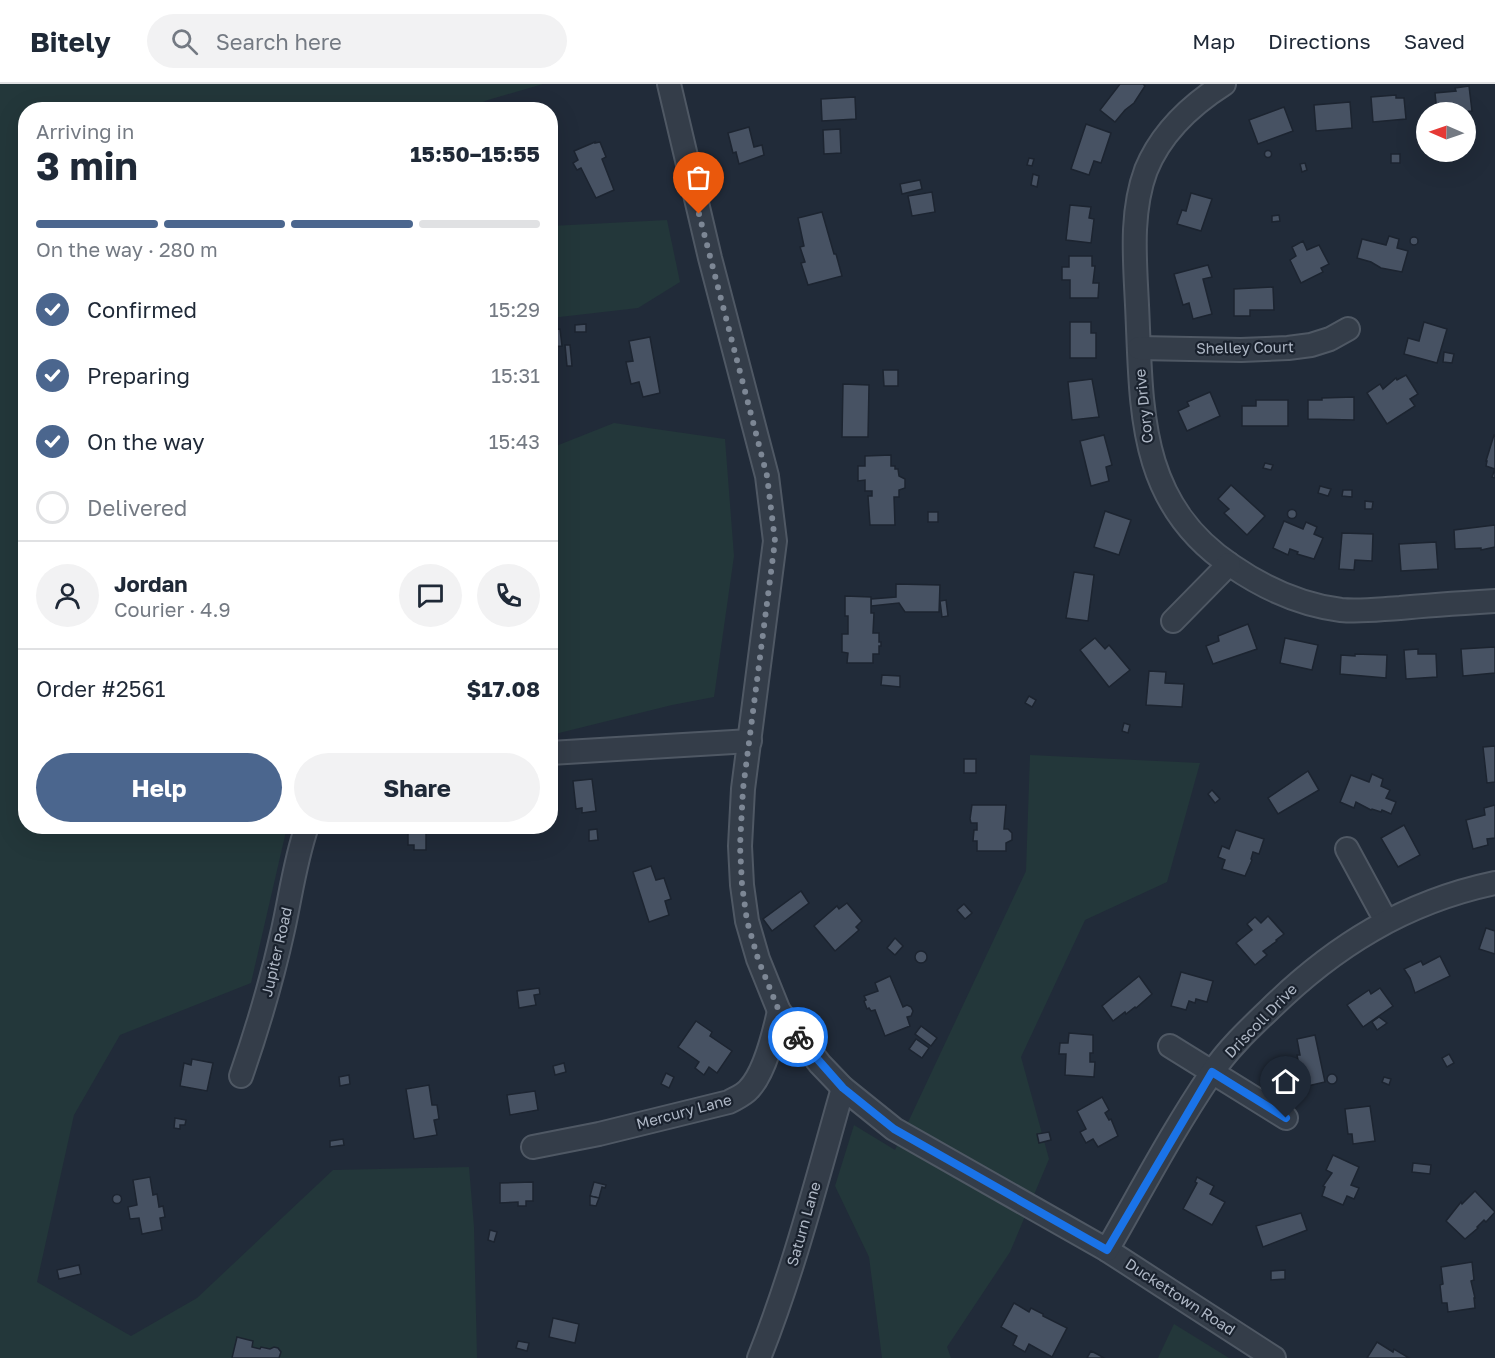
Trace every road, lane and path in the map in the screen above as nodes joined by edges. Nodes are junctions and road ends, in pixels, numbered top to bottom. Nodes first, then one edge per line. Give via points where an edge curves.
1 (669, 84) edge
2 (1224, 84) edge
3 (1348, 329) dead end
4 (1139, 348) junction
5 (1229, 564) junction
6 (1495, 601) edge
7 (1173, 621) dead end
8 (750, 741) junction
9 (558, 753) edge
10 (304, 834) edge
11 (1347, 849) dead end
12 (1495, 883) edge
13 (1386, 921) junction
14 (779, 1011) junction
15 (1170, 1046) dead end
16 (1212, 1072) junction
17 (241, 1076) dead end
18 (843, 1088) junction
19 (1286, 1118) dead end
20 (533, 1147) dead end
21 (1107, 1250) junction
22 (759, 1358) edge
23 (1274, 1358) edge

1 - 8 street, Duckettown Road via 772,507 775,541
2 - 4 street, Cory Drive via 1175,124 1147,169 1139,194 1135,233
3 - 4 street, Shelley Court via 1330,339 1288,348
4 - 5 street, Cory Drive via 1146,435 1158,476 1187,527
5 - 6 street, Cory Drive via 1265,586 1342,610
5 - 7 street
8 - 9 street
8 - 14 street, Duckettown Road via 743,789 742,885 758,959
10 - 17 street, Jupiter Road via 261,1019
11 - 13 street
12 - 13 street, Driscoll Drive via 1427,903
13 - 16 street, Driscoll Drive via 1314,968 1245,1033
14 - 18 street, Duckettown Road
14 - 20 street, Mercury Lane via 758,1076 741,1096 599,1134
15 - 16 street
16 - 19 street
16 - 21 street, Driscoll Drive
18 - 21 street, Duckettown Road via 894,1129
18 - 22 street, Saturn Lane via 806,1224
21 - 23 street, Duckettown Road

